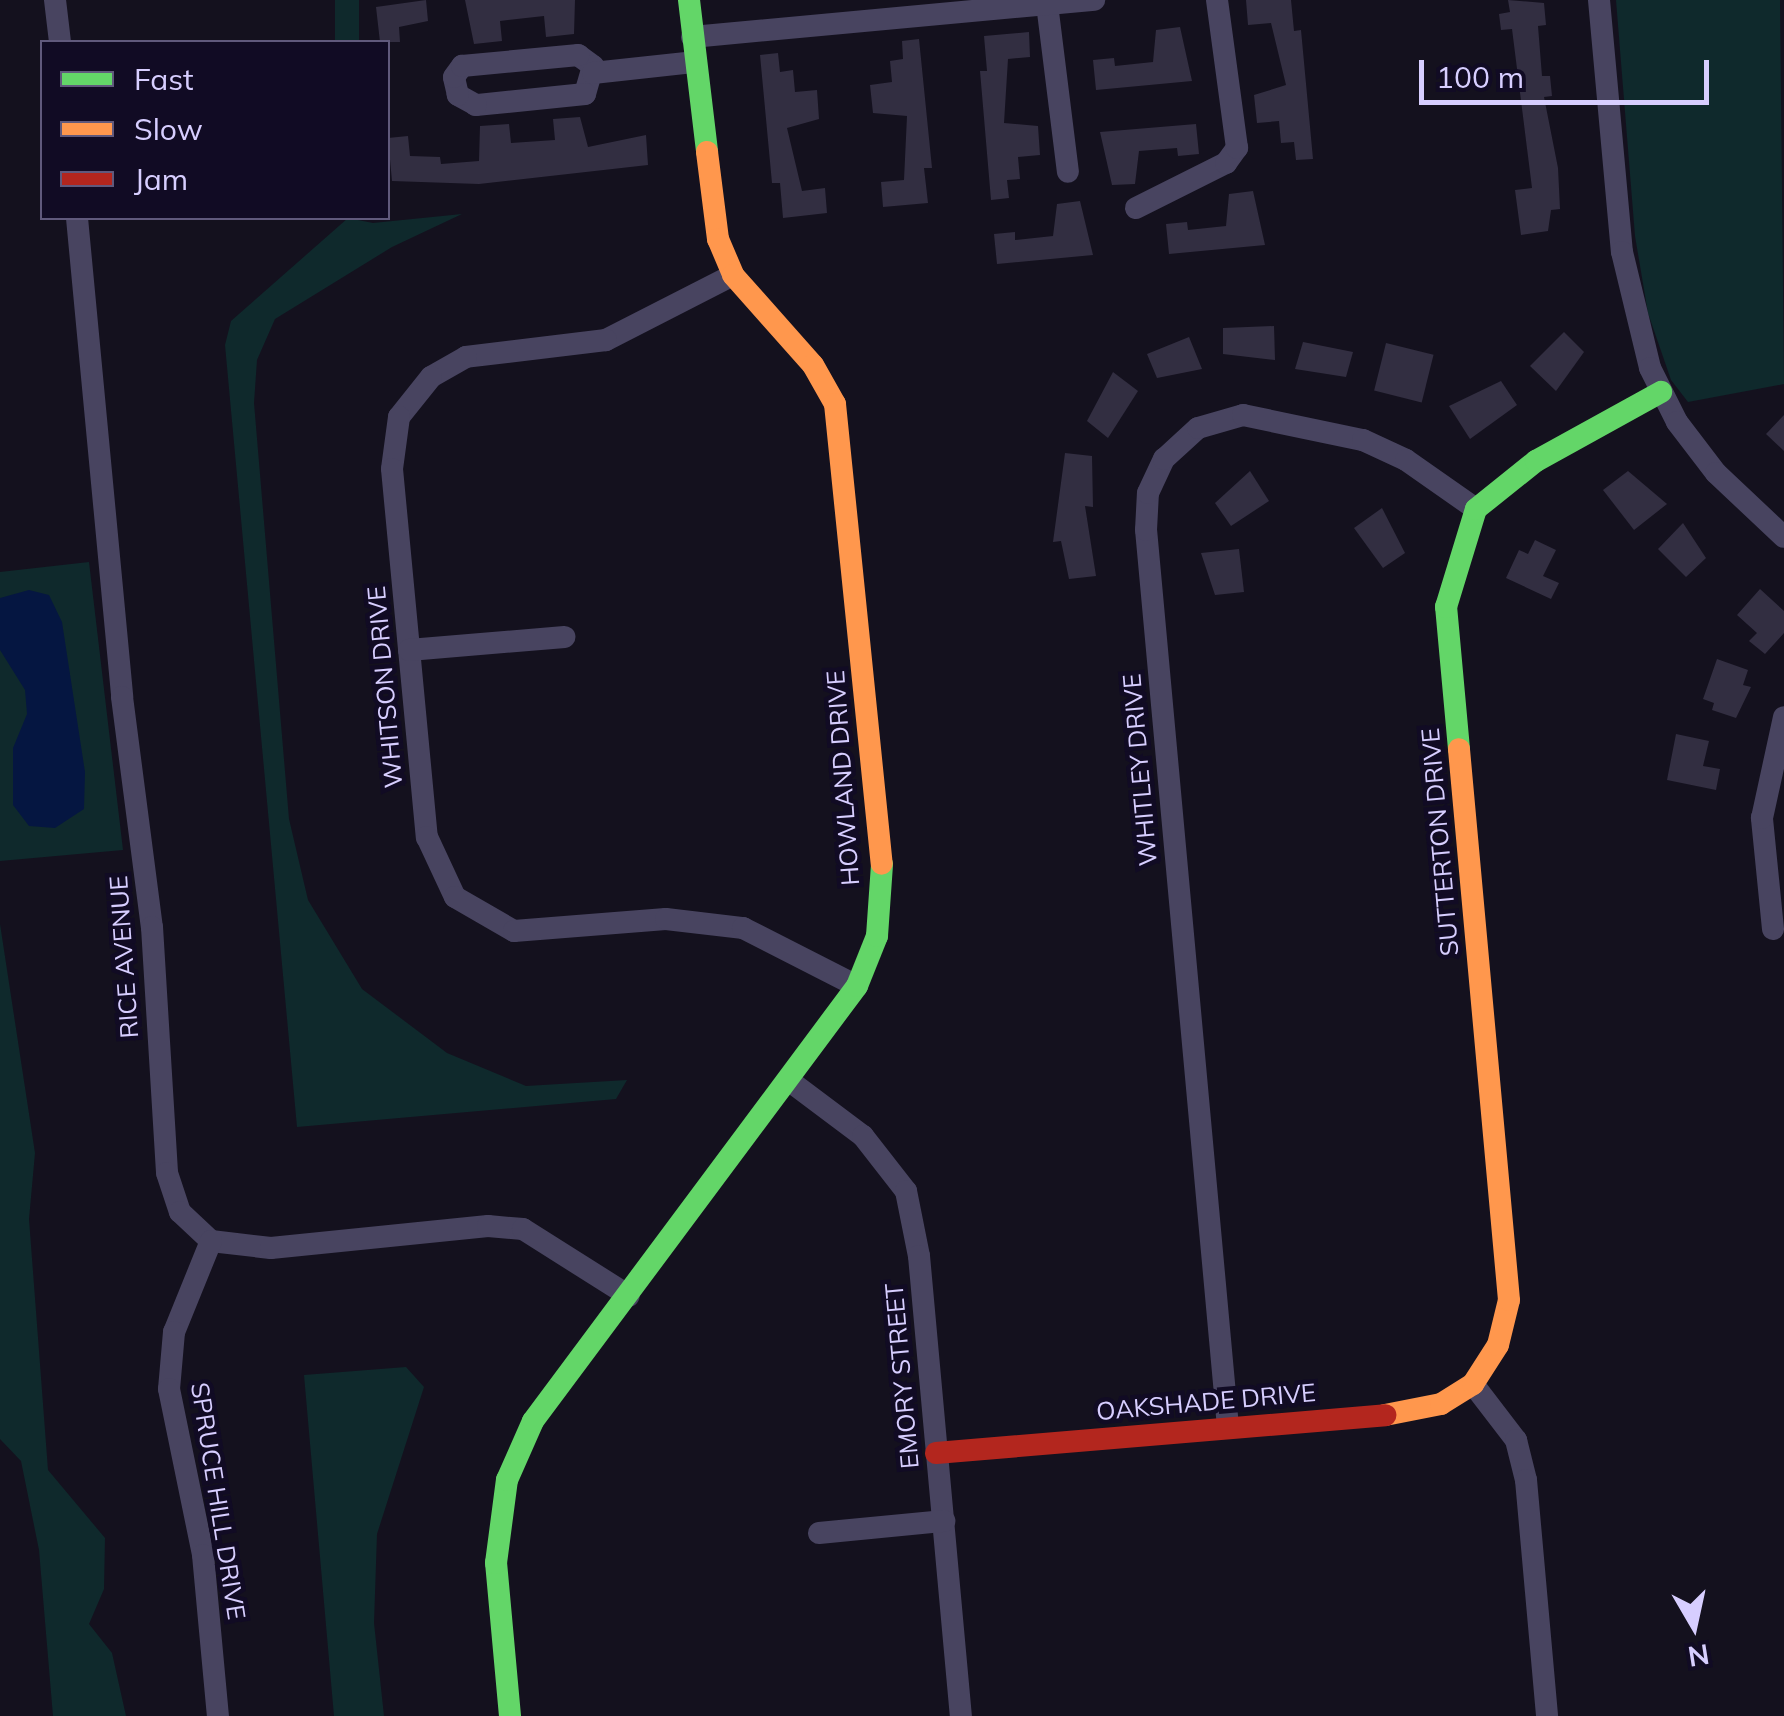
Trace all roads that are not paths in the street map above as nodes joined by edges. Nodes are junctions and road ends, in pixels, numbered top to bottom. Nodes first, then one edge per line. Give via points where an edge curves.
1 (55, 0) edge
2 (689, 0) edge
3 (1094, 0) edge
4 (1217, 0) edge
5 (1599, 0) edge
6 (1047, 4) junction
7 (692, 37) junction
8 (60, 40) edge
9 (694, 62) junction
10 (592, 73) junction
11 (1068, 172) dead end
12 (1136, 208) dead end
13 (78, 220) edge
14 (733, 275) junction
15 (1661, 392) junction
16 (1476, 510) junction
17 (1784, 538) edge
18 (564, 636) dead end
19 (409, 650) junction
20 (1784, 716) edge
21 (1773, 928) dead end
22 (856, 986) junction
23 (792, 1082) junction
24 (211, 1241) junction
25 (628, 1296) junction
26 (1473, 1384) junction
27 (1228, 1428) junction
28 (936, 1453) junction
29 (944, 1521) junction
30 (820, 1532) dead end
31 (218, 1716) edge
32 (510, 1716) edge
33 (961, 1716) edge
34 (1547, 1716) edge

1 - 8 street
2 - 7 street, HOWLAND DRIVE
3 - 6 street
4 - 12 street via 1237,148 1226,163
5 - 15 street via 1630,306
6 - 7 street
6 - 11 street
7 - 9 street, HOWLAND DRIVE
9 - 10 street
9 - 14 street, HOWLAND DRIVE via 718,240
10 - 10 street via 591,60 578,55 462,66 454,77 458,95 476,106 585,94
13 - 24 street, RICE AVENUE via 122,697 152,926 167,1172 180,1212
14 - 19 street, WHITSON DRIVE via 606,340 466,358 431,377 399,417 392,468
14 - 22 street, HOWLAND DRIVE via 813,365 835,404 882,864 877,936
15 - 16 street via 1536,460
15 - 17 street via 1716,473
16 - 26 street, SUTTERTON DRIVE via 1446,607 1509,1300 1498,1345
16 - 27 street, WHITLEY DRIVE via 1406,460 1363,440 1244,415 1198,428 1164,459 1148,493 1146,530
18 - 19 street
19 - 22 street, WHITSON DRIVE via 427,837 455,897 514,931 666,920 743,928
20 - 21 street via 1762,818
22 - 23 street, HOWLAND DRIVE
23 - 25 street, HOWLAND DRIVE
23 - 28 street, EMORY STREET via 864,1136 906,1192 919,1256
24 - 25 street via 271,1248 488,1226 523,1229
24 - 31 street, SPRUCE HILL DRIVE via 174,1332 169,1389 204,1555
25 - 32 street, HOWLAND DRIVE via 533,1421 507,1480 496,1563
26 - 27 street, OAKSHADE DRIVE via 1441,1404 1404,1413
26 - 34 street via 1516,1440 1526,1480
27 - 28 street, OAKSHADE DRIVE
28 - 29 street, EMORY STREET
29 - 30 street
29 - 33 street, EMORY STREET

